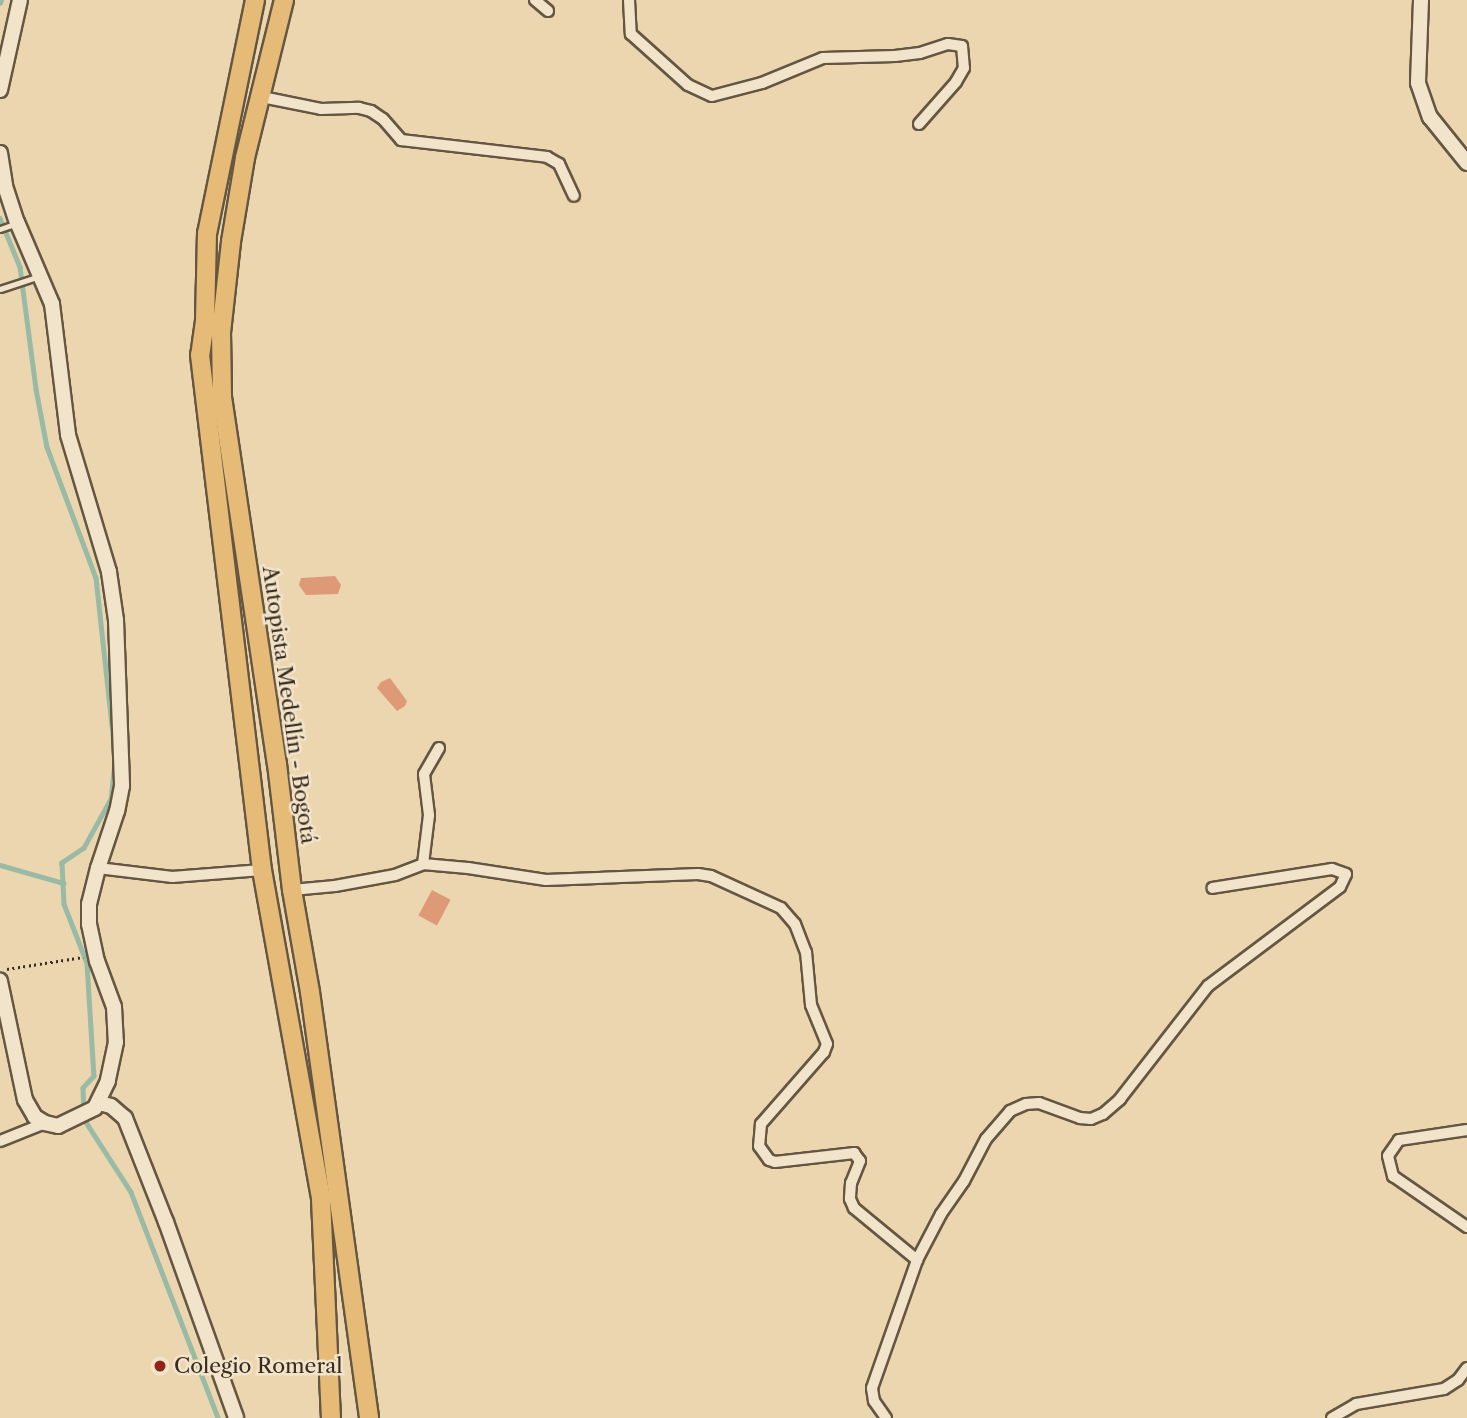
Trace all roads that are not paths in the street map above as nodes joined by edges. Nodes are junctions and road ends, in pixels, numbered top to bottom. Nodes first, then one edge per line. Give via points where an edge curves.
1 (20, 0) edge
2 (255, 0) edge
3 (284, 0) edge
4 (535, 0) edge
5 (629, 0) edge
6 (1421, 0) edge
7 (548, 11) dead end
8 (0, 90) edge
9 (262, 97) junction
10 (919, 124) dead end
11 (0, 153) edge
12 (1467, 163) edge
13 (575, 196) dead end
14 (15, 223) junction
15 (0, 229) edge
16 (36, 277) junction
17 (0, 289) edge
18 (439, 748) dead end
19 (423, 864) junction
20 (98, 868) junction
21 (262, 870) junction
22 (1212, 888) dead end
23 (292, 890) junction
24 (0, 981) edge
25 (97, 1105) junction
26 (45, 1124) junction
27 (1467, 1130) edge
28 (0, 1141) edge
29 (1467, 1227) edge
30 (917, 1260) junction
31 (1467, 1368) edge
32 (236, 1418) edge
33 (331, 1418) edge
34 (369, 1418) edge
35 (886, 1418) edge
36 (1332, 1418) edge

1 - 8 street
2 - 21 highway, Autopista Medellín - Bogotá via 207,233 200,355
3 - 9 highway, Autopista Medellín - Bogotá
4 - 7 street
5 - 10 street via 628,25 636,40 688,85 712,96 762,83 822,58 895,56 948,44 962,46 964,68
6 - 12 street via 1418,83 1430,117
9 - 13 street via 321,109 372,111 401,140 547,157 559,164
9 - 23 highway, Autopista Medellín - Bogotá via 245,158 231,242 220,366 227,446
11 - 14 street
14 - 15 lane
14 - 16 street
16 - 17 lane
16 - 20 street via 51,304 68,435 98,531 116,620 122,786
18 - 19 street via 424,774 429,815
19 - 23 street via 395,875
19 - 30 street via 546,880 698,874 781,908 795,924 806,952 811,1005 827,1044 761,1124 759,1146 775,1162 854,1153 860,1161 851,1182 854,1208
20 - 21 street via 172,877
20 - 25 street via 89,924 116,1027 113,1060
21 - 33 highway, Autopista Medellín - Bogotá via 321,1199
22 - 30 street via 1332,869 1346,874 1340,887 1208,986 1120,1100 1103,1114 1080,1118 1039,1103 1010,1111 986,1139
23 - 34 highway, Autopista Medellín - Bogotá
24 - 26 street via 25,1100
25 - 26 street via 58,1126
25 - 32 street via 111,1106 125,1118
26 - 28 street
27 - 29 street via 1399,1140 1388,1156 1392,1176
30 - 35 street via 872,1388 874,1401
31 - 36 street via 1444,1389 1356,1404

